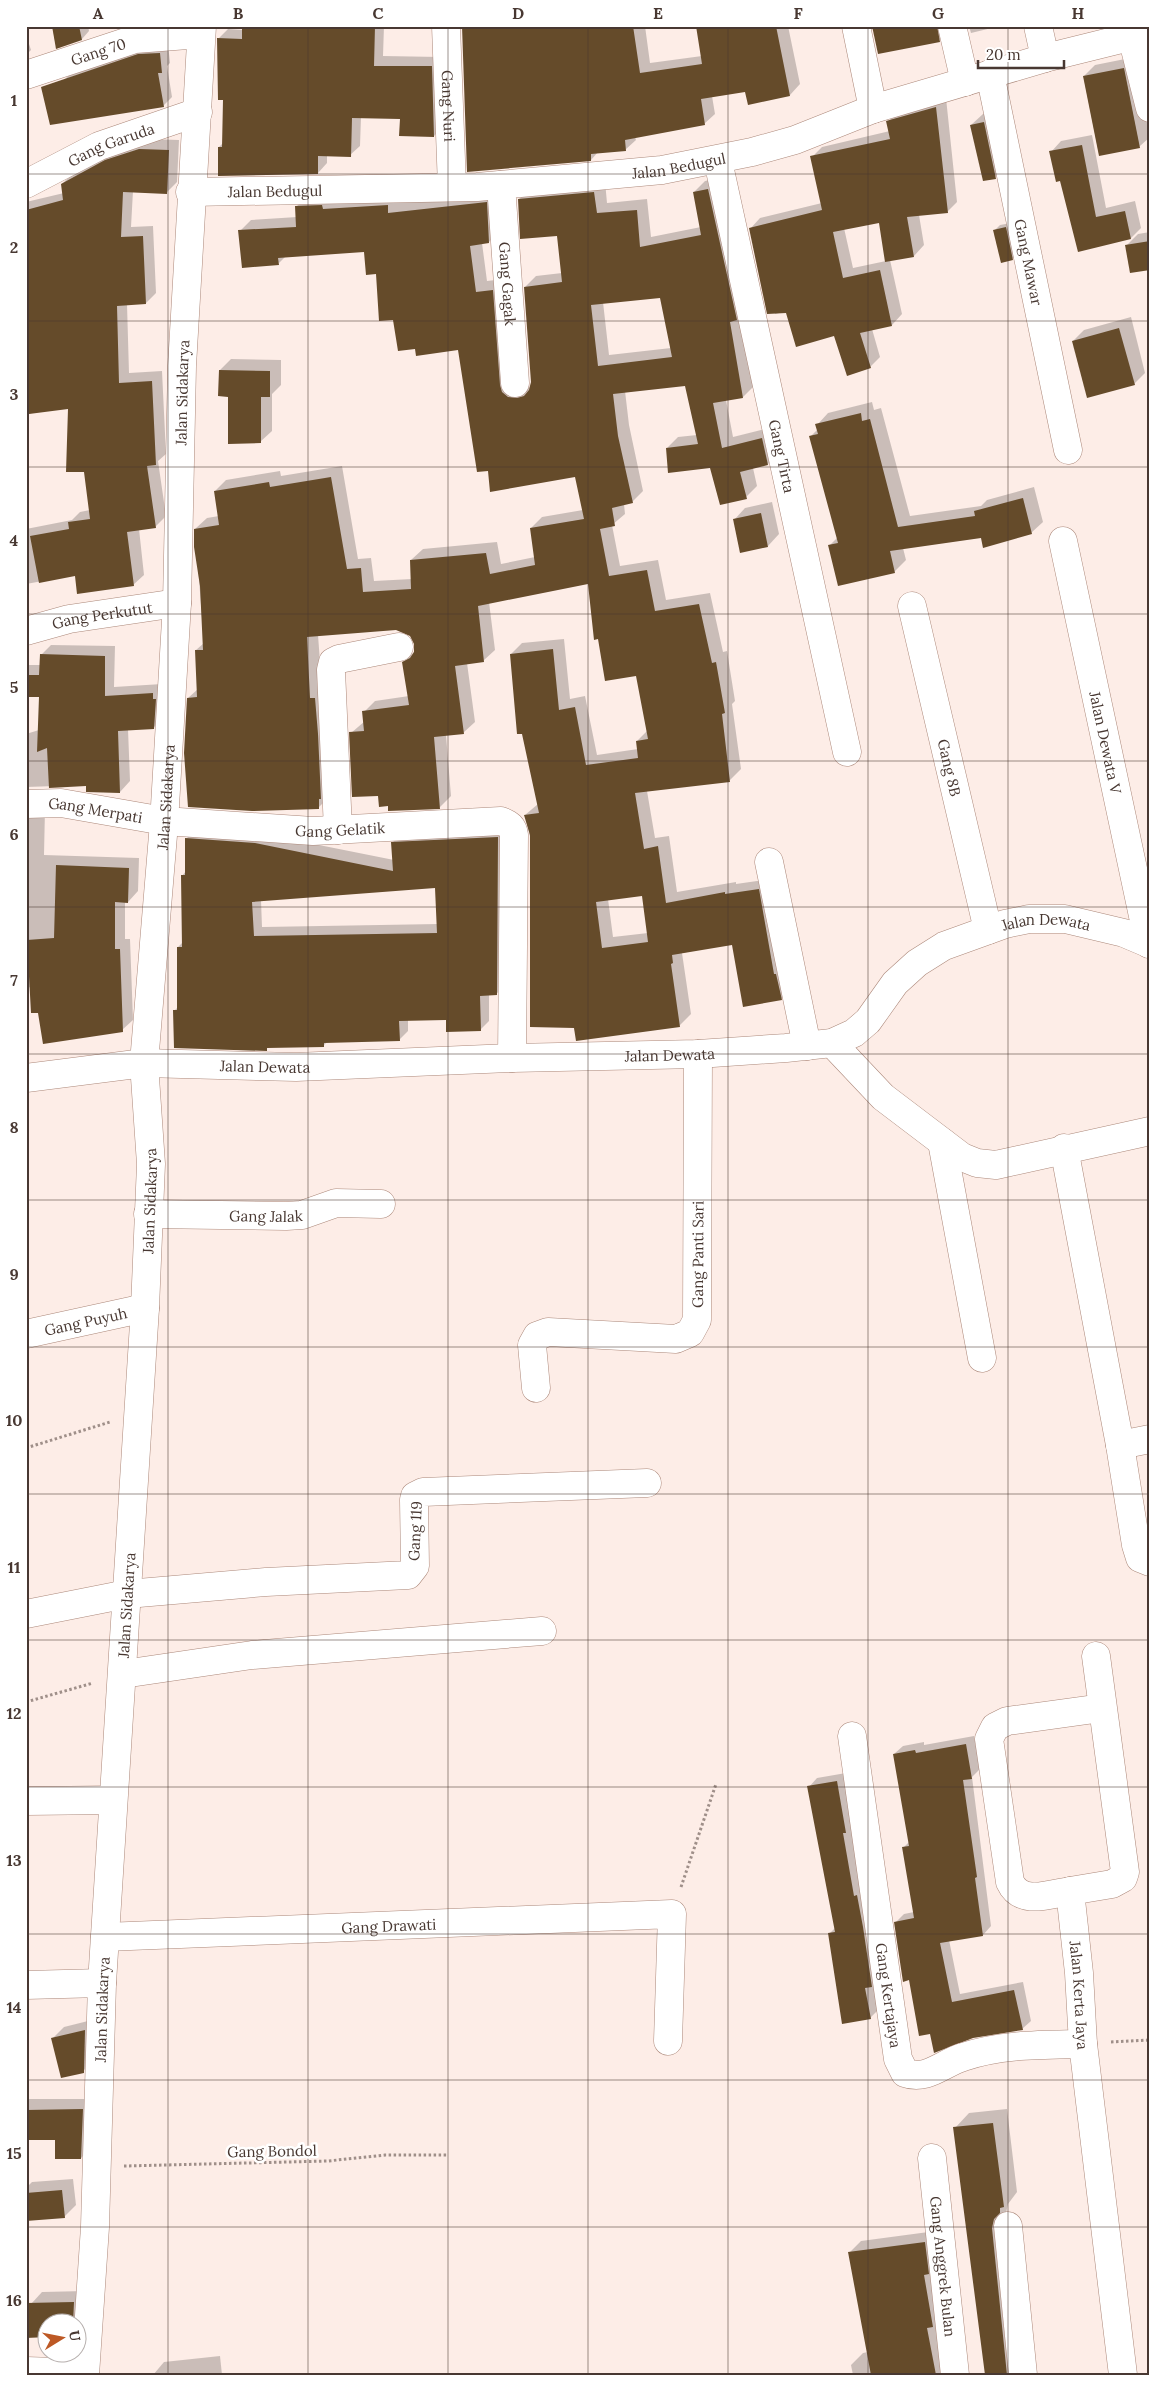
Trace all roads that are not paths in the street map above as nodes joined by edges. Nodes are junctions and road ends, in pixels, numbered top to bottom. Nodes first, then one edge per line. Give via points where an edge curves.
1 (446, 26) edge
2 (856, 26) edge
3 (952, 26) edge
4 (1038, 26) edge
5 (202, 30) edge
6 (1141, 34) edge
7 (1045, 58) junction
8 (26, 75) edge
9 (978, 78) junction
10 (1150, 108) edge
11 (873, 109) junction
12 (198, 112) junction
13 (718, 161) junction
14 (26, 184) edge
15 (501, 185) junction
16 (452, 187) junction
17 (190, 192) junction
18 (516, 383) dead end
19 (1068, 450) dead end
20 (1063, 542) dead end
21 (177, 603) junction
22 (912, 606) dead end
23 (26, 631) edge
24 (399, 647) dead end
25 (847, 752) dead end
26 (26, 804) edge
27 (164, 821) junction
28 (338, 830) junction
29 (769, 862) dead end
30 (988, 930) junction
31 (1150, 944) edge
32 (820, 1044) junction
33 (698, 1054) junction
34 (512, 1058) junction
35 (144, 1063) junction
36 (26, 1078) edge
37 (1150, 1130) edge
38 (942, 1142) junction
39 (1064, 1148) junction
40 (381, 1204) dead end
41 (148, 1214) junction
42 (145, 1308) junction
43 (26, 1334) edge
44 (982, 1358) dead end
45 (536, 1388) dead end
46 (1150, 1439) edge
47 (1120, 1445) junction
48 (647, 1483) dead end
49 (1150, 1562) edge
50 (127, 1594) junction
51 (26, 1614) edge
52 (542, 1631) dead end
53 (1096, 1656) dead end
54 (122, 1674) junction
55 (1102, 1708) junction
56 (852, 1736) dead end
57 (113, 1800) junction
58 (26, 1801) edge
59 (1070, 1891) junction
60 (105, 1937) junction
61 (102, 1983) junction
62 (26, 1985) edge
63 (668, 2041) dead end
64 (1083, 2044) junction
65 (932, 2158) dead end
66 (1008, 2226) dead end
67 (26, 2371) edge
68 (85, 2374) edge
69 (955, 2375) edge
70 (1023, 2375) edge
71 (1123, 2375) edge

1 - 16 street, Gang Nuri
2 - 11 street
3 - 9 street, Gang Mawar
4 - 7 street
5 - 8 street, Gang 70 via 135,39
5 - 12 street, Jalan Sidakarya
6 - 7 street, Jalan Bedugul
6 - 10 street
7 - 9 street, Jalan Bedugul
9 - 11 street, Jalan Bedugul
9 - 19 street, Gang Mawar
11 - 13 street, Jalan Bedugul via 795,140
12 - 14 street, Gang Garuda via 100,146
12 - 17 street, Jalan Sidakarya
13 - 15 street, Jalan Bedugul via 662,170
13 - 25 street, Gang Tirta
15 - 16 street, Jalan Bedugul
15 - 18 street, Gang Gagak
16 - 17 street, Jalan Bedugul
17 - 21 street, Jalan Sidakarya
20 - 31 street, Jalan Dewata V
21 - 23 street, Gang Perkutut via 69,619
21 - 27 street, Jalan Sidakarya
22 - 30 street, Gang 8B
24 - 28 street via 339,658 333,662
26 - 27 street, Gang Merpati via 61,803
27 - 28 street, Gang Gelatik
27 - 35 street, Jalan Sidakarya
28 - 34 street, Gang Gelatik via 501,821 513,829
29 - 32 street
30 - 31 street, Jalan Dewata via 1029,919 1065,919 1124,933
30 - 32 street, Jalan Dewata via 944,946 916,963 895,983 868,1021 854,1033
32 - 33 street, Jalan Dewata
32 - 38 street
33 - 34 street, Jalan Dewata
33 - 45 street, Gang Panti Sari via 697,1320 690,1333 676,1339 548,1332 537,1336 532,1344
34 - 35 street, Jalan Dewata via 296,1067
35 - 36 street, Jalan Dewata
35 - 41 street, Jalan Sidakarya via 151,1164
37 - 39 street
38 - 39 street via 962,1157 977,1163 996,1164
38 - 44 street
39 - 47 street
40 - 41 street, Gang Jalak via 336,1203 302,1215 286,1216
41 - 42 street, Jalan Sidakarya
42 - 43 street, Gang Puyuh
42 - 50 street, Jalan Sidakarya
46 - 47 street
47 - 49 street via 1137,1551 1140,1558
48 - 50 street, Gang 119 via 423,1492 414,1496 415,1566 408,1575 266,1582
50 - 51 street
50 - 54 street, Jalan Sidakarya
52 - 54 street via 252,1655
53 - 55 street
54 - 57 street, Jalan Sidakarya
55 - 59 street via 1125,1872 1123,1878 1112,1884
55 - 59 street via 1006,1721 995,1727 989,1739 1013,1889 1031,1897
56 - 64 street, Gang Kertajaya via 898,2059 905,2073 922,2076 951,2060 1009,2046
57 - 58 street
57 - 60 street, Jalan Sidakarya
59 - 64 street, Jalan Kerta Jaya
60 - 61 street, Jalan Sidakarya
60 - 63 street, Gang Drawati via 672,1914
61 - 62 street
61 - 68 street, Jalan Sidakarya via 95,2227
64 - 71 street, Jalan Kerta Jaya
65 - 69 street, Gang Anggrek Bulan
66 - 70 street
67 - 68 street

